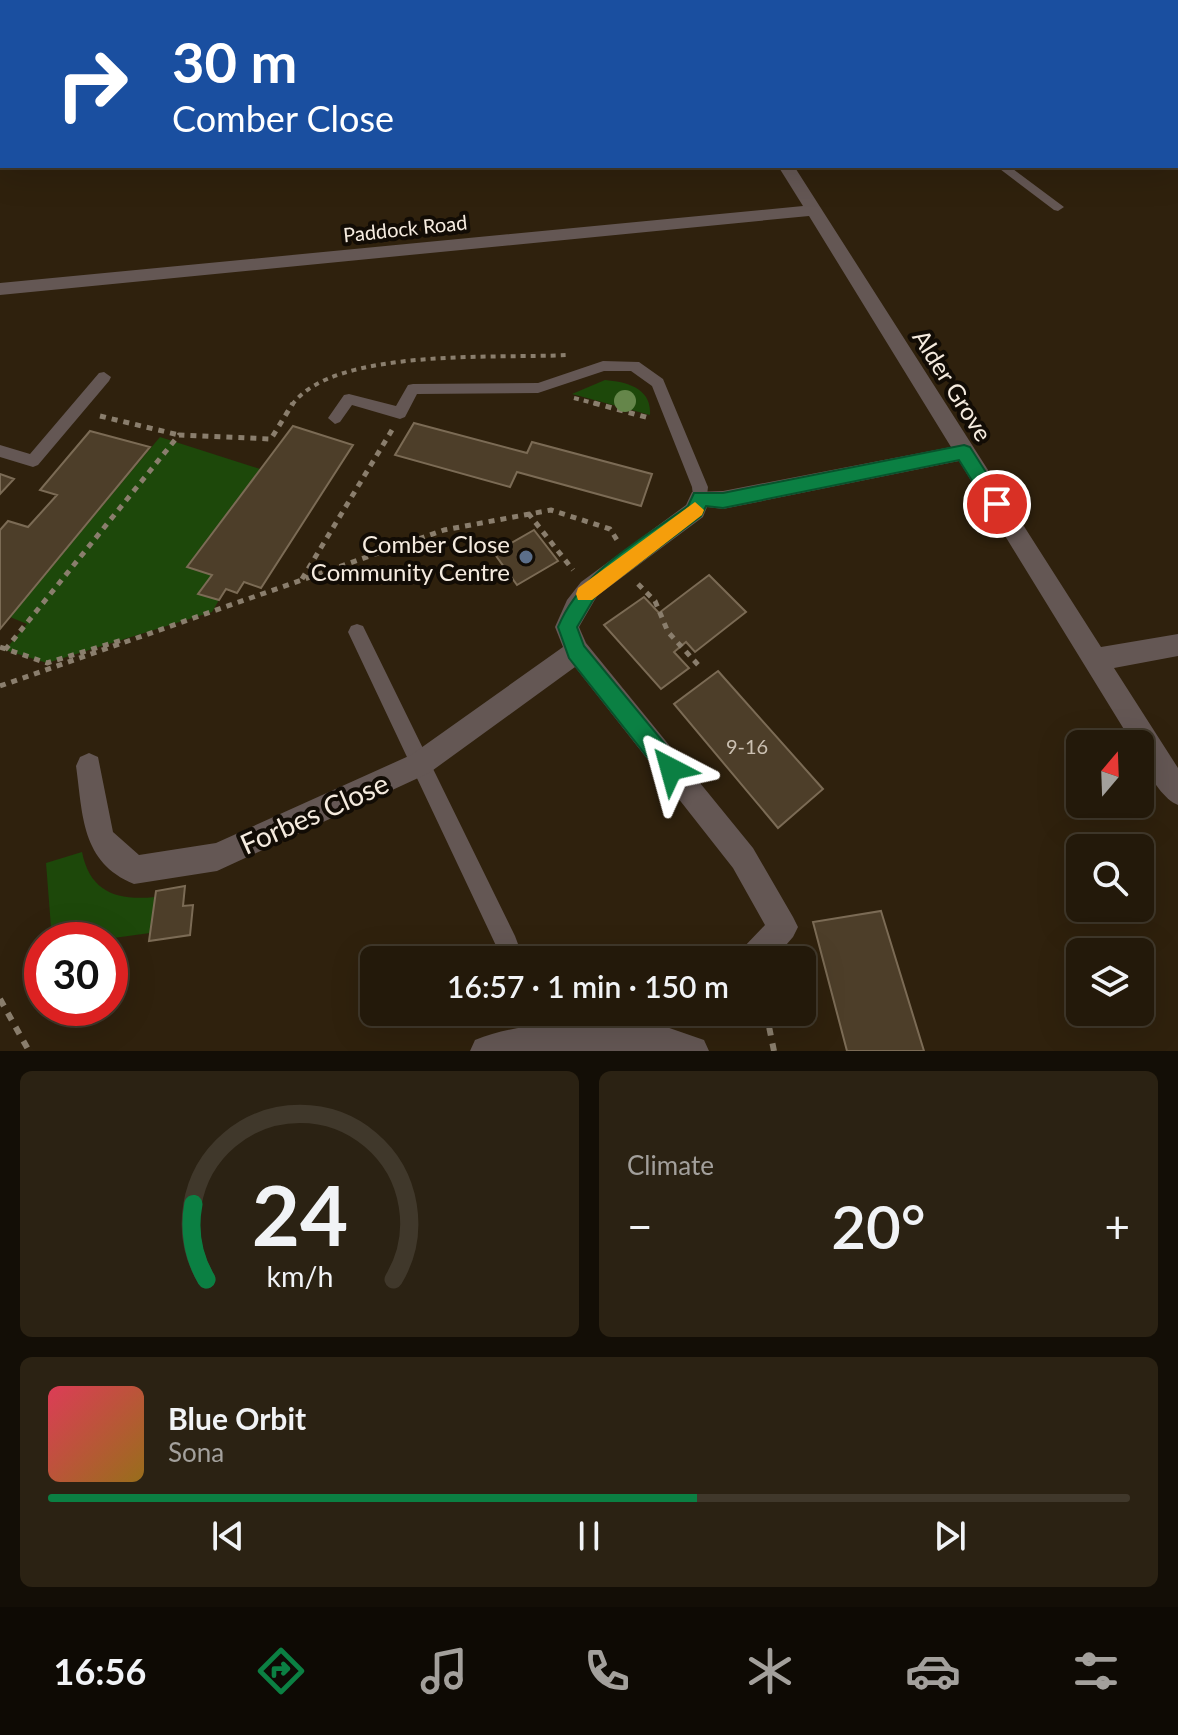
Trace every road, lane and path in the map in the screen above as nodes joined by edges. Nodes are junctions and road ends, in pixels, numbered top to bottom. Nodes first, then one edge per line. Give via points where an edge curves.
1 (787, 168) edge
2 (1005, 168) edge
3 (1058, 207) dead end
4 (814, 210) junction
5 (0, 289) edge
6 (104, 377) dead end
7 (538, 388) junction
8 (75, 410) junction
9 (338, 415) joint
10 (675, 425) junction
11 (179, 435) junction
12 (271, 439) dead end
13 (0, 451) edge
14 (964, 452) junction
15 (700, 498) junction
16 (528, 513) junction
17 (626, 564) junction
18 (301, 580) junction
19 (589, 589) junction
20 (200, 616) junction
21 (357, 632) dead end
22 (1178, 645) edge
23 (2, 648) edge
24 (577, 651) junction
25 (1095, 660) junction
26 (701, 668) dead end
27 (0, 686) edge
28 (420, 764) junction
29 (89, 766) dead end
30 (1178, 792) edge
31 (507, 944) dead end
32 (766, 946) edge
33 (0, 999) edge
34 (769, 1026) edge
35 (29, 1051) edge
36 (486, 1051) edge
37 (693, 1051) edge
38 (774, 1051) edge

1 - 4 street, Alder Grove
2 - 3 lane
4 - 5 street, Paddock Road
4 - 14 street, Alder Grove
6 - 8 lane
7 - 9 lane via 413,389 400,413 349,399
7 - 10 path
7 - 10 lane via 603,366 634,366 658,383
8 - 11 path
8 - 13 lane via 33,461
9 - 18 path via 393,427
10 - 15 lane
11 - 12 path
11 - 23 path
14 - 15 street via 723,500
14 - 25 street, Alder Grove
15 - 17 street via 695,511
16 - 17 path via 551,510 610,529
16 - 18 path via 444,530
16 - 19 path
17 - 19 street
17 - 26 path via 655,601 668,632
18 - 20 path
19 - 24 street via 567,627
20 - 23 path via 47,663
20 - 27 path
21 - 28 lane
22 - 25 street
24 - 28 street, Forbes Close
24 - 32 street via 743,858 783,927
25 - 30 street, Alder Grove
28 - 29 street, Forbes Close via 217,857 134,870 100,839
28 - 31 lane
33 - 35 path
34 - 38 path
36 - 37 street via 545,1041 652,1038

